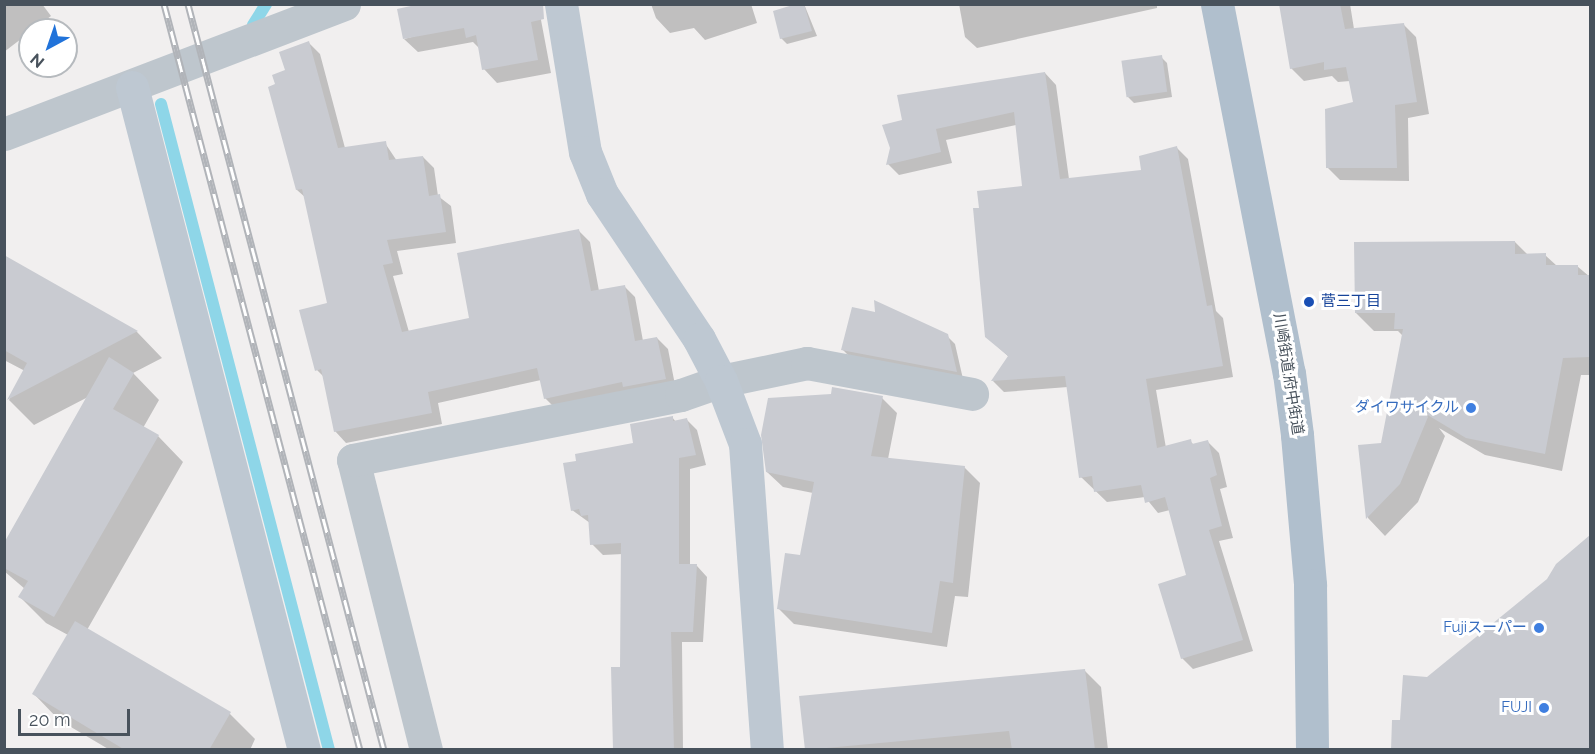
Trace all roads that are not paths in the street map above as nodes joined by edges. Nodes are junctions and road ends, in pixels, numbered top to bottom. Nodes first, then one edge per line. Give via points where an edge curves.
1 (344, 4) edge
2 (561, 4) edge
3 (1217, 4) edge
4 (132, 87) junction
5 (4, 134) edge
6 (721, 381) junction
7 (972, 394) dead end
8 (304, 750) edge
9 (426, 750) edge
10 (767, 750) edge
11 (1312, 750) edge

1 - 4 street via 236,42
2 - 6 street via 585,152 602,194 699,339
3 - 11 main road, 川崎街道;府中街道 via 1295,414 1310,585
4 - 5 street
4 - 8 street
6 - 7 street via 807,363
6 - 9 street via 681,395 353,460
6 - 10 street via 745,444

